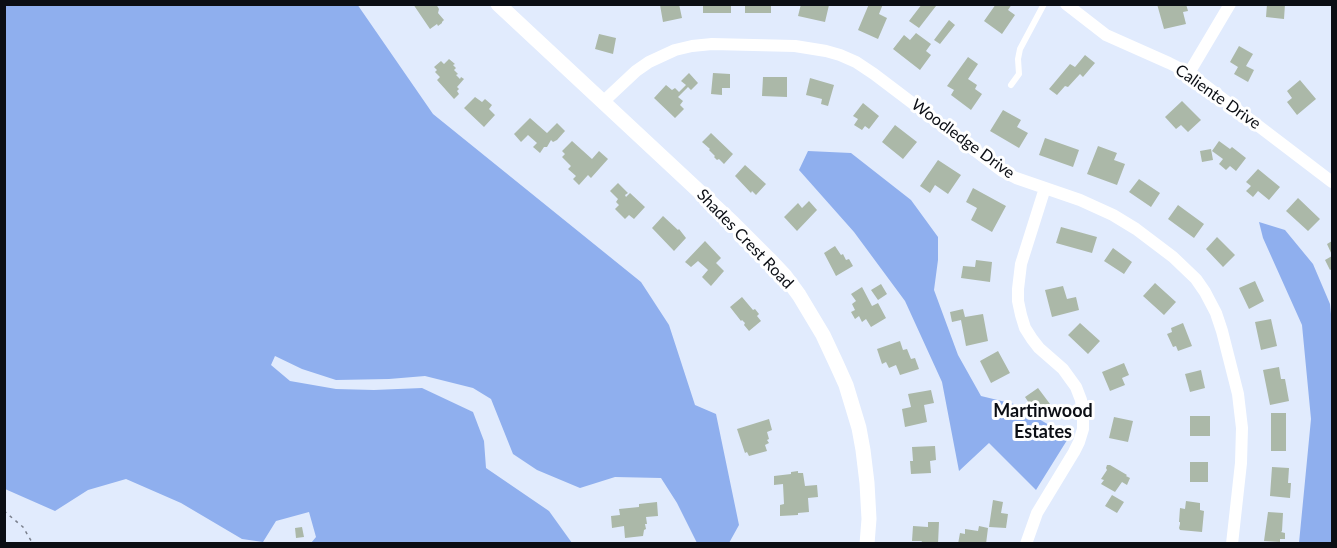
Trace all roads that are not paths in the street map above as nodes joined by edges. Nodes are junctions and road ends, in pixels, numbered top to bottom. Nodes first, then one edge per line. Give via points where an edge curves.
1 (498, 4) edge
2 (1044, 4) edge
3 (1066, 4) edge
4 (1230, 4) edge
5 (1189, 73) junction
6 (1011, 85) dead end
7 (604, 101) junction
8 (1332, 182) edge
9 (1045, 188) junction
10 (867, 543) edge
11 (1026, 543) edge
12 (1232, 543) edge

1 - 7 street, Shades Crest Road
2 - 6 lane via 1020,49 1019,74
3 - 5 street, Caliente Drive via 1106,35
4 - 5 street
5 - 8 street, Caliente Drive
7 - 9 street, Woodledge Drive via 636,71 675,50 736,45 810,48 856,62 1002,171
7 - 10 street, Shades Crest Road via 770,259 810,312 837,364 858,428 867,483
9 - 11 street via 1021,264 1020,315 1032,339 1076,387 1083,429 1074,452 1037,513
9 - 12 street, Woodledge Drive via 1080,200 1136,229 1185,268 1205,292 1222,331 1241,411 1242,443

